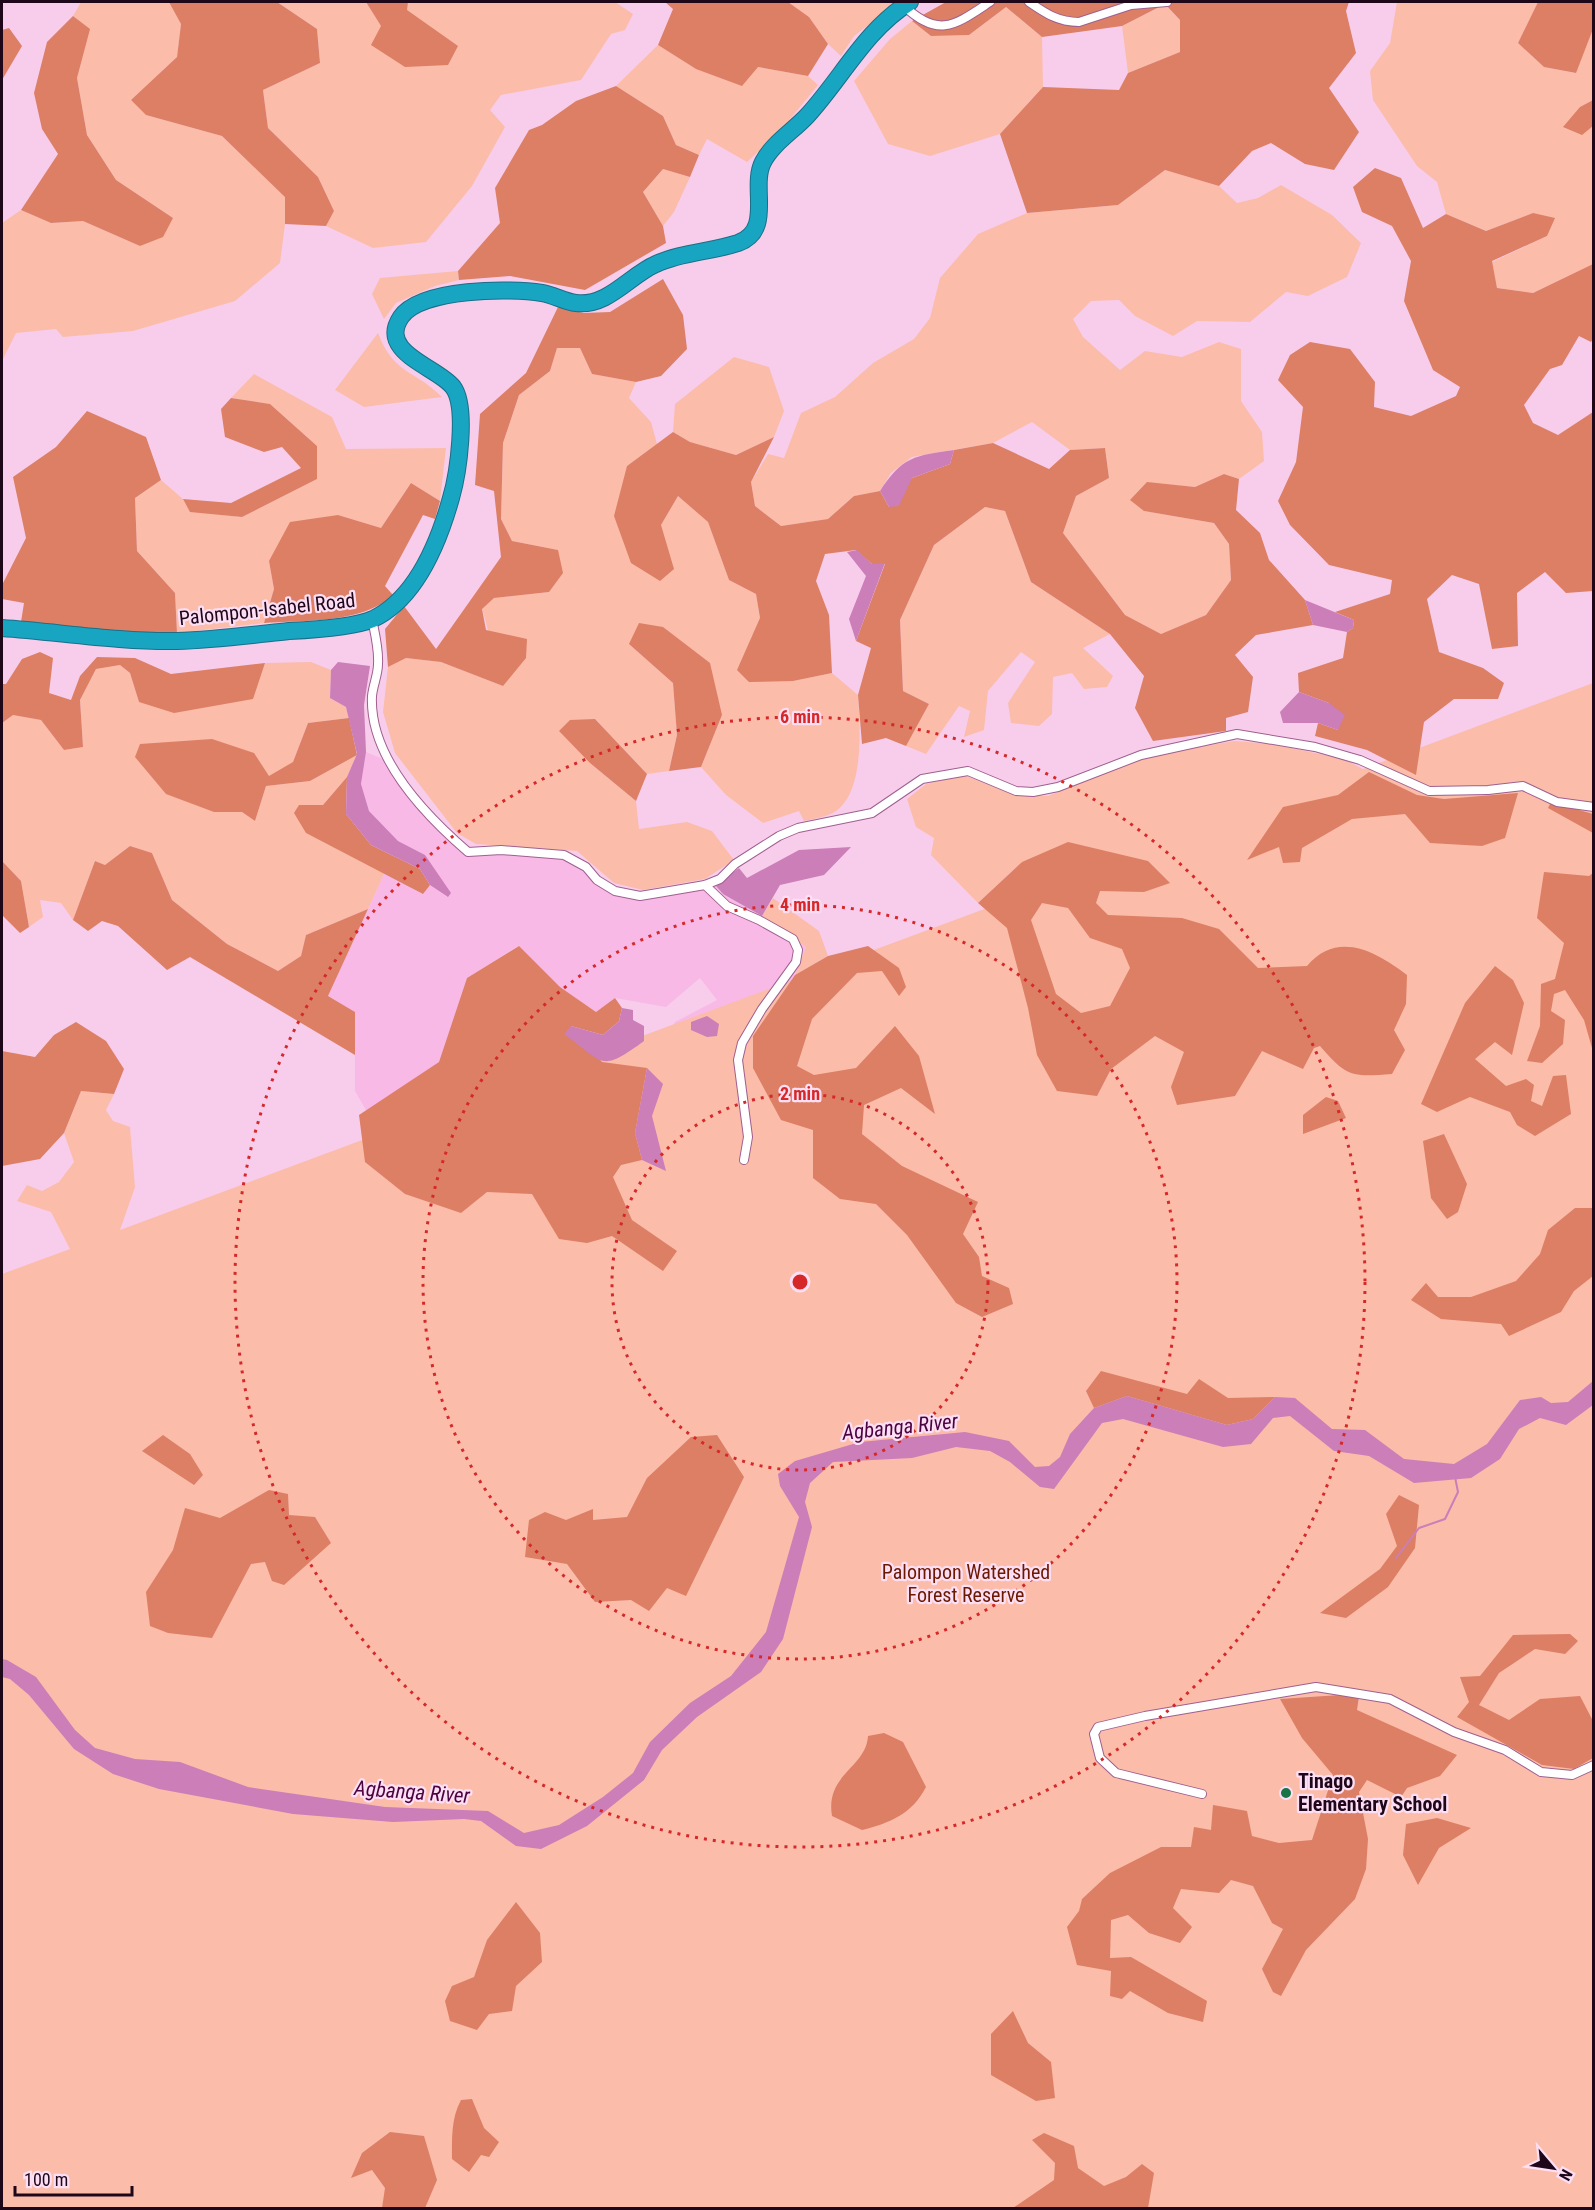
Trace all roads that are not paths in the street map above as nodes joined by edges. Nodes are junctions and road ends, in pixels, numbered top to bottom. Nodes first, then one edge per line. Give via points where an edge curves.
1 (990, 2) edge
2 (1029, 2) edge
3 (1167, 2) edge
4 (907, 3) edge
5 (372, 619) junction
6 (2, 628) edge
7 (1593, 807) edge
8 (705, 885) junction
9 (744, 1160) dead end
10 (1593, 1765) edge
11 (1202, 1794) dead end

1 - 4 street via 956,24 945,26 919,20
2 - 3 street via 1058,20 1070,22 1131,5
4 - 5 highway, Palompon-Isabel Road via 856,51 808,115 767,155 758,178 758,222 745,239 654,264 607,297 589,303 574,303 541,293 486,290 424,301 411,306 401,317 396,328 402,349 451,385 458,395 456,483 438,537 420,573 397,601
5 - 6 highway, Palompon-Isabel Road via 308,630 176,641
5 - 8 street via 378,663 372,695 374,714 387,758 404,786 468,852 501,850 564,855 615,891 640,896
7 - 8 street via 1557,801 1523,786 1429,791 1338,753 1237,734 1141,755 1058,788 1034,792 1016,790 968,771 922,779 872,813 798,828 779,836 735,864 720,879
8 - 9 street via 727,906 793,939 798,950 796,962 742,1043 738,1060 748,1137
10 - 11 street via 1572,1775 1541,1772 1505,1750 1454,1732 1390,1699 1316,1687 1098,1727 1094,1734 1100,1758 1116,1773

